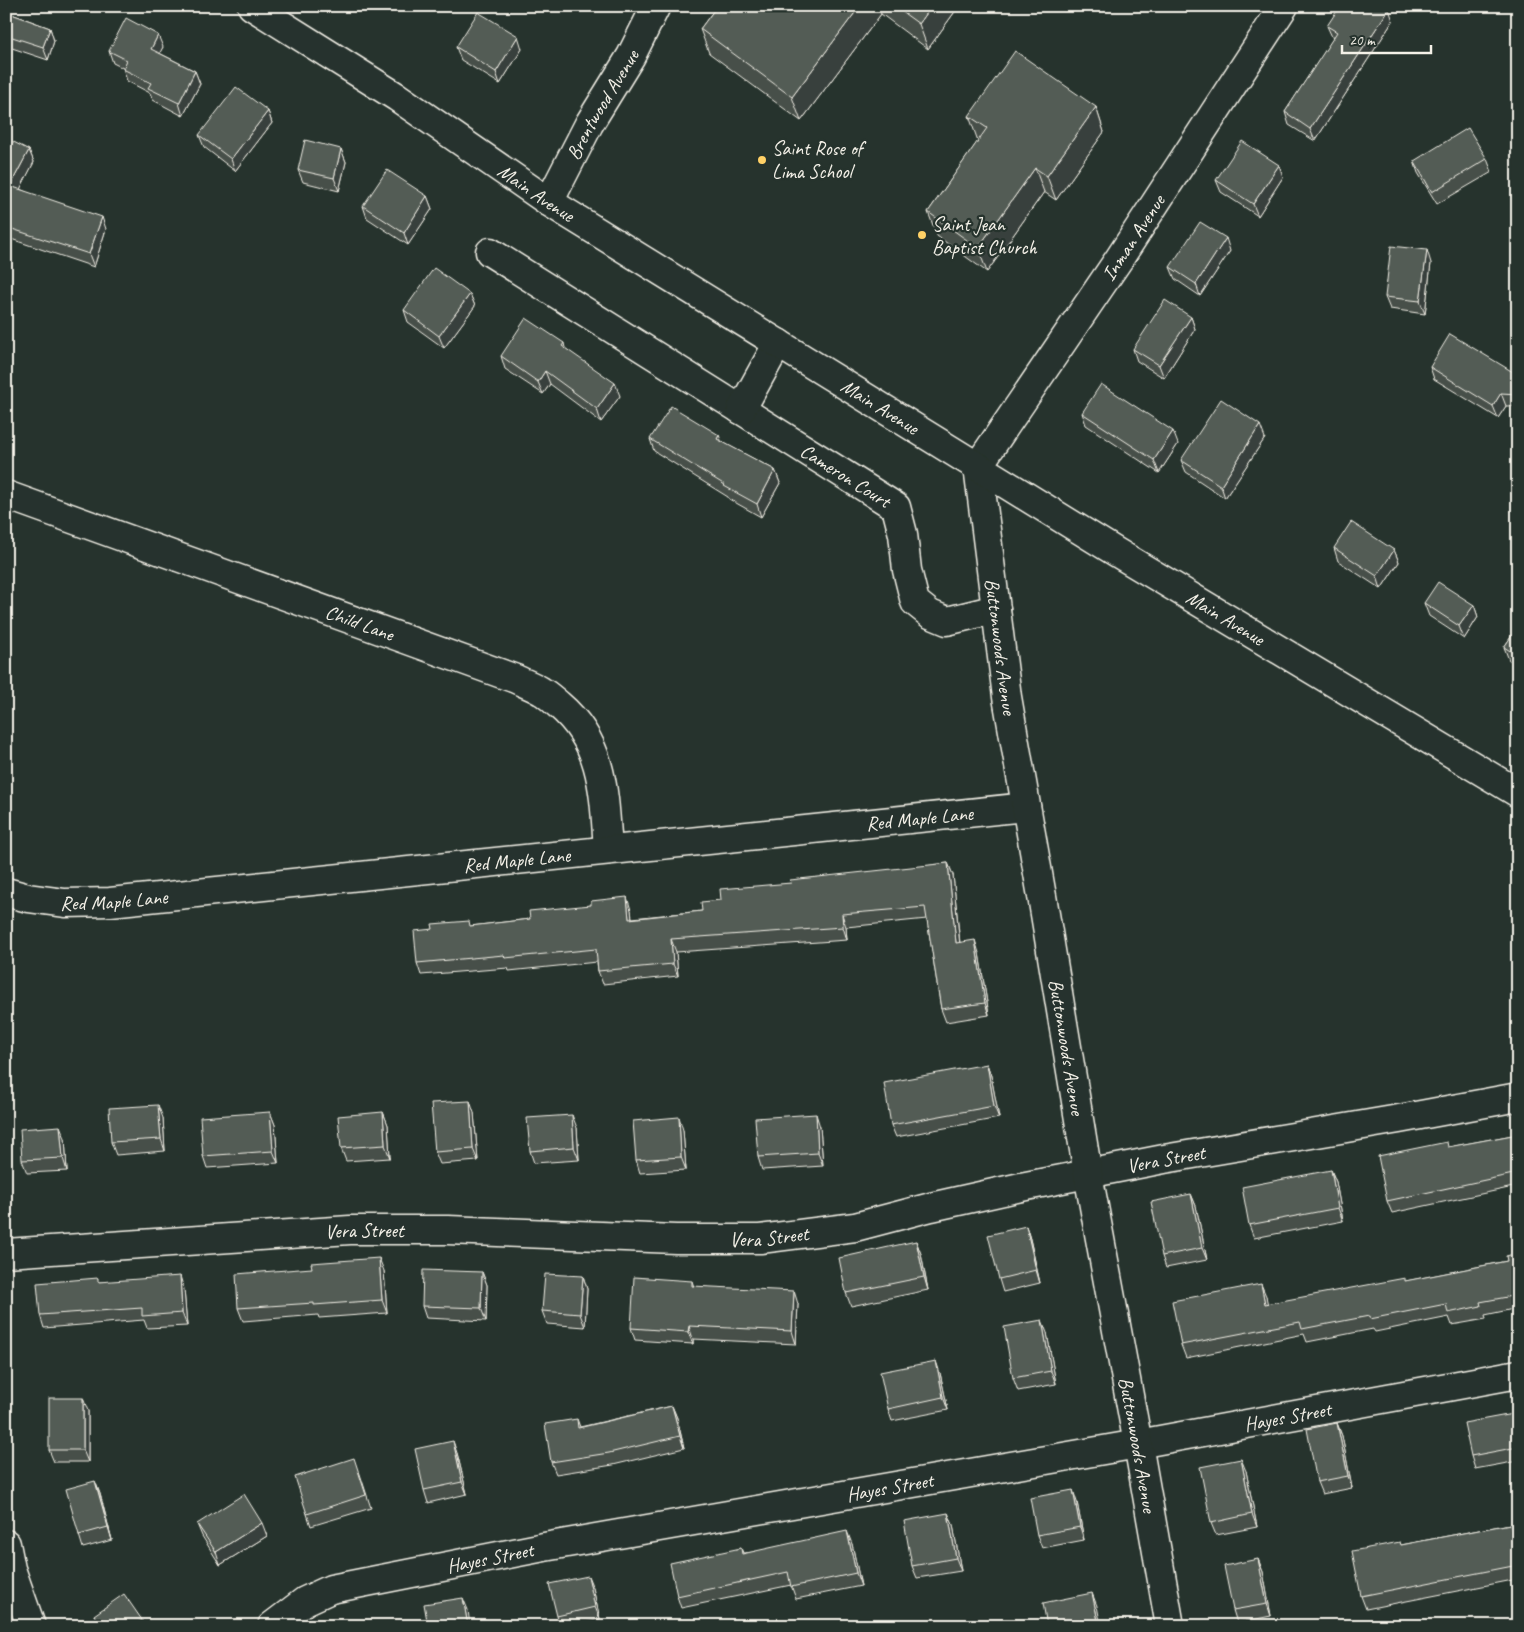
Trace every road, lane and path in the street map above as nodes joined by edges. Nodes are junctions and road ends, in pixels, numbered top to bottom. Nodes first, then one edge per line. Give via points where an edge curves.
1 (252, 6) edge
2 (656, 6) edge
3 (1284, 6) edge
4 (549, 202) junction
5 (490, 252) dead end
6 (778, 343) junction
7 (741, 410) junction
8 (978, 466) junction
9 (6, 495) edge
10 (996, 609) junction
11 (1518, 793) edge
12 (1026, 807) junction
13 (608, 850) junction
14 (6, 892) edge
15 (1518, 1096) edge
16 (1088, 1174) junction
17 (6, 1253) edge
18 (1518, 1374) edge
19 (1138, 1444) junction
20 (6, 1544) edge
21 (30, 1626) edge
22 (272, 1626) edge
23 (1170, 1626) edge

1 - 4 street, Main Avenue via 398,97
2 - 4 street, Brentwood Avenue
3 - 8 street, Inman Avenue via 1119,259
4 - 6 street, Main Avenue
5 - 7 street, Cameron Court
6 - 7 street
6 - 8 street, Main Avenue
7 - 10 street, Cameron Court via 896,507 915,602 930,614 947,621
8 - 10 street, Buttonwoods Avenue
8 - 11 street, Main Avenue
9 - 13 street, Child Lane via 542,691 566,711 584,734 596,758 603,790
10 - 12 street, Buttonwoods Avenue
12 - 13 street, Red Maple Lane
12 - 16 street, Buttonwoods Avenue
13 - 14 street, Red Maple Lane via 110,902 65,903
15 - 16 street, Vera Street
16 - 17 street, Vera Street via 931,1207 855,1227 760,1239 350,1230
16 - 19 street, Buttonwoods Avenue
18 - 19 street, Hayes Street
19 - 22 street, Hayes Street via 563,1544 330,1589 305,1601
19 - 23 street, Buttonwoods Avenue
20 - 21 street

